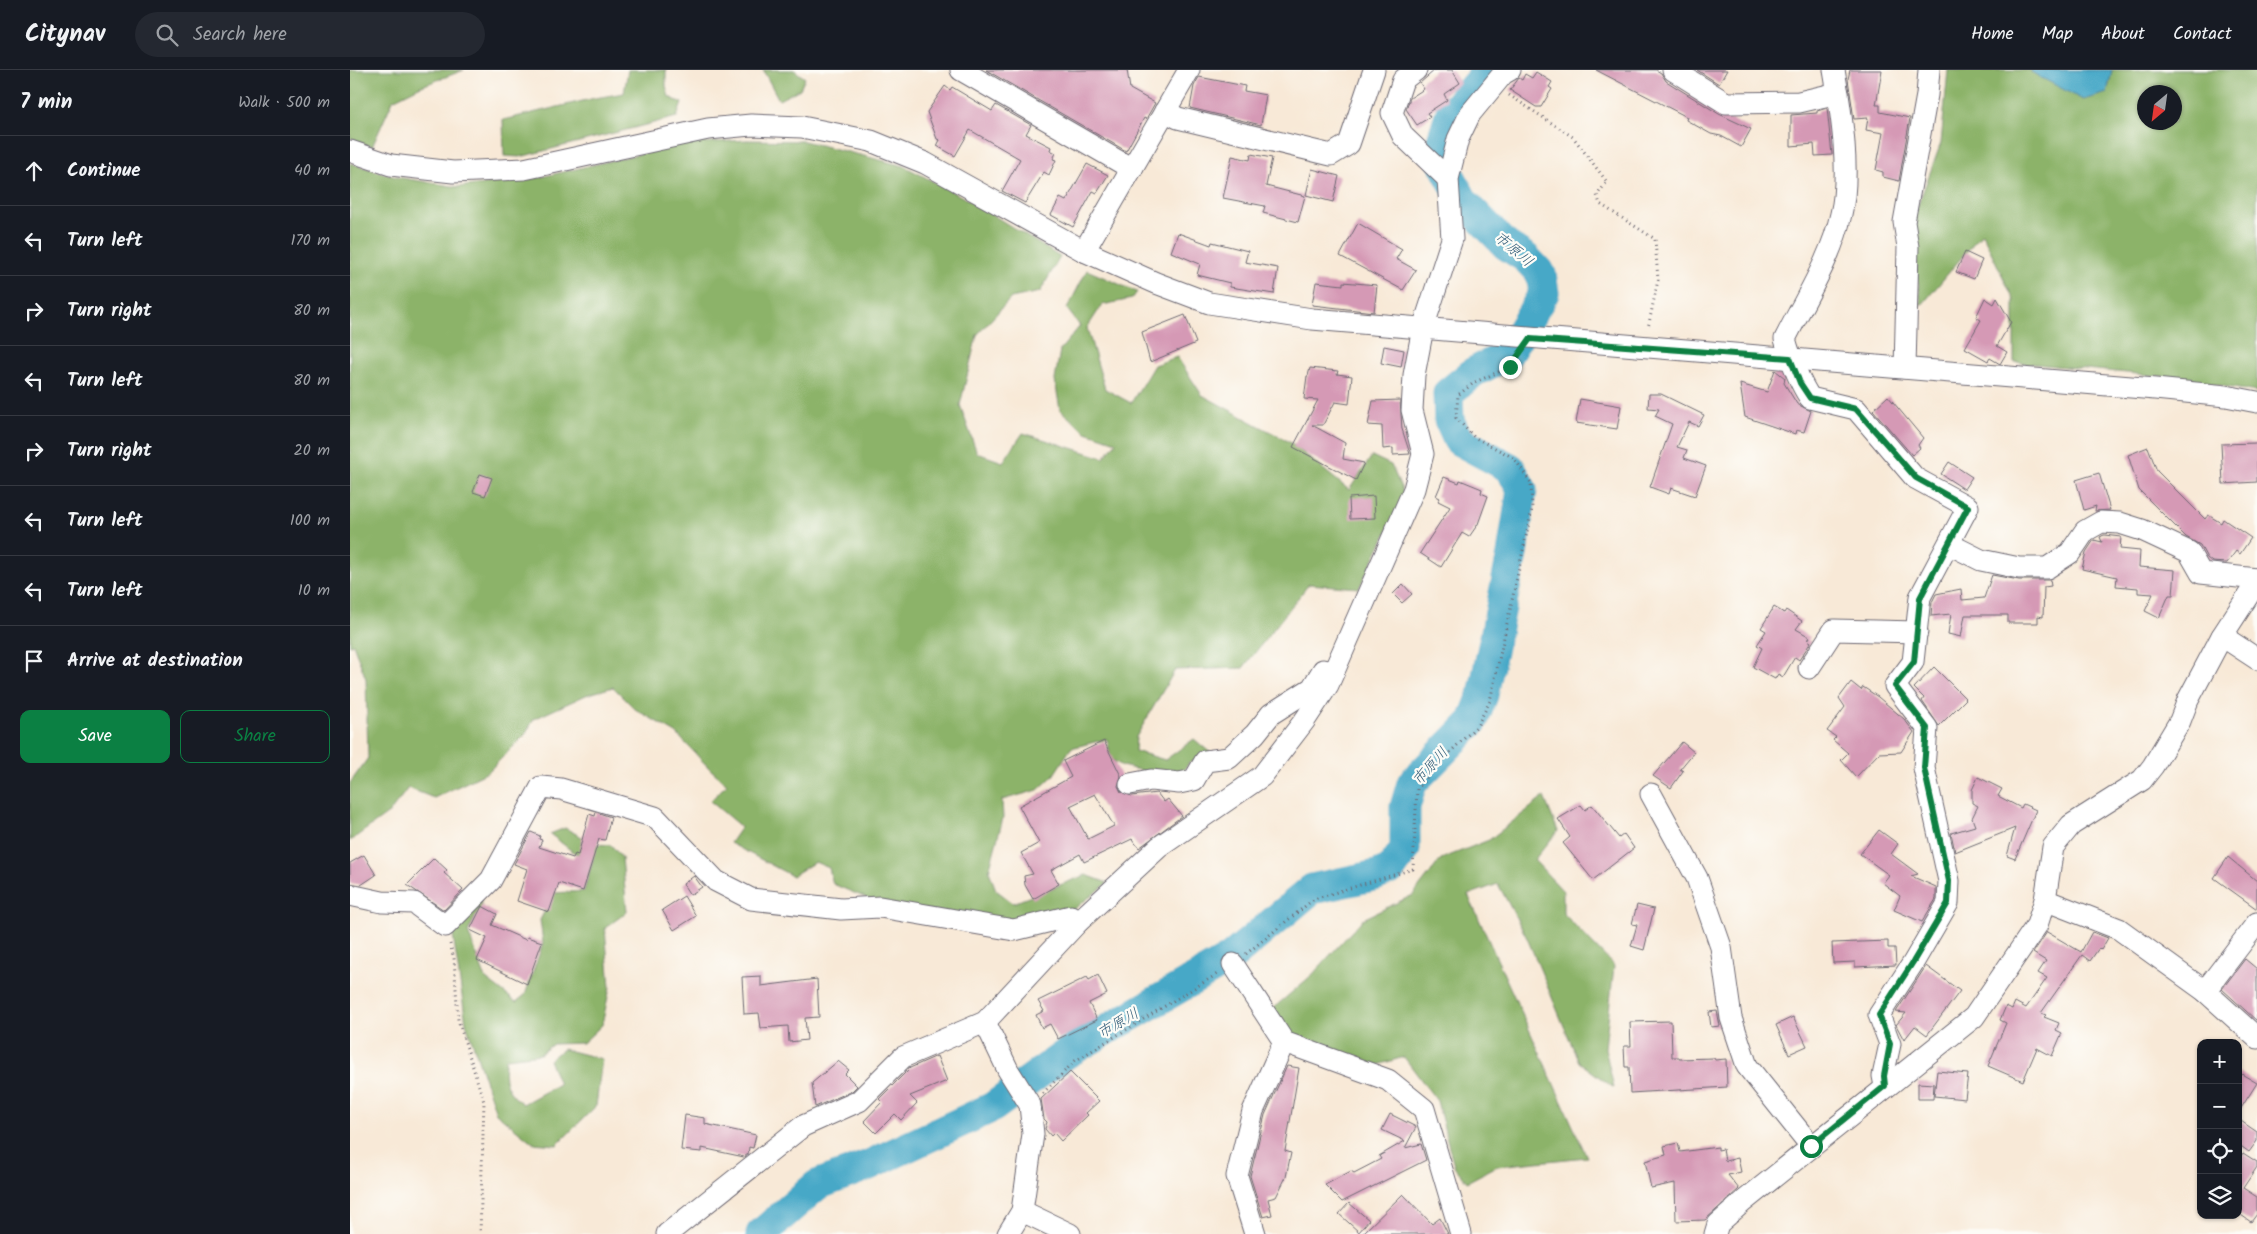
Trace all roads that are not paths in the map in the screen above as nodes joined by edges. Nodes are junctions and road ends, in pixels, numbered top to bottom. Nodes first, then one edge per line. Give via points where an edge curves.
1 (961, 70) edge
2 (1189, 70) edge
3 (1374, 70) edge
4 (1416, 70) edge
5 (1510, 70) edge
6 (1673, 70) edge
7 (1834, 70) edge
8 (1929, 70) edge
9 (1838, 93) junction
10 (1165, 111) junction
11 (350, 150) edge
12 (1132, 169) junction
13 (1448, 179) junction
14 (1084, 251) junction
15 (1422, 328) junction
16 (1790, 358) junction
17 (1905, 368) junction
18 (2257, 402) edge
19 (1949, 544) junction
20 (2257, 581) edge
21 (1917, 632) junction
22 (2222, 636) junction
23 (1343, 652) junction
24 (2257, 659) edge
25 (1810, 668) dead end
26 (1130, 784) dead end
27 (1651, 794) dead end
28 (350, 895) edge
29 (2045, 900) junction
30 (1078, 922) junction
31 (2257, 923) edge
32 (1233, 964) road end
33 (2205, 991) junction
34 (985, 1022) junction
35 (2257, 1038) edge
36 (1284, 1042) junction
37 (1885, 1086) junction
38 (1811, 1146) junction
39 (1022, 1212) junction
40 (666, 1233) edge
41 (1008, 1234) edge
42 (1070, 1234) edge
43 (1256, 1234) edge
44 (1461, 1234) edge
45 (1715, 1234) edge

1 - 12 street
2 - 10 street
3 - 10 street via 1349,144 1331,155 1178,118
4 - 13 street via 1403,80 1392,113 1403,136
5 - 13 street via 1493,85 1466,122 1458,139
6 - 9 street via 1726,103 1799,102
7 - 9 street
8 - 17 street via 1904,222 1908,247
9 - 16 street via 1846,178 1842,214 1830,247 1785,339
10 - 12 street
11 - 14 street via 391,164 453,172 524,169 708,129 752,125 802,127 871,141 925,163
12 - 14 street
13 - 15 street via 1452,239
14 - 15 street via 1209,303 1312,319
15 - 16 street
15 - 23 street via 1412,410 1423,454 1414,489
16 - 17 street
16 - 19 street via 1810,398 1856,409 1916,478 1968,507
17 - 18 street via 2226,396
19 - 20 street via 1981,560 2019,568 2047,568 2070,553 2085,531 2101,522 2120,523 2189,552 2201,573
19 - 21 street via 1920,598
20 - 22 street
21 - 25 street via 1834,630
21 - 37 street via 1914,662 1895,686 1927,728 1924,768 1949,881 1948,903 1879,1015 1890,1044
22 - 24 street
22 - 29 street via 2180,722 2154,766 2142,780 2071,826 2053,847
23 - 26 street via 1333,652 1312,688 1271,714 1229,758 1205,761 1194,780 1179,783 1151,780
23 - 30 street via 1328,685 1310,713 1262,776 1159,847
27 - 38 street via 1703,895 1721,947 1731,1018 1747,1066
28 - 30 street via 382,902 414,903 445,926 491,880 541,787 561,789 655,817 716,881 752,899 841,909 880,908 1014,930 1072,916
29 - 33 street via 2119,929
29 - 37 street via 2037,925 1974,1017
30 - 34 street
31 - 33 street
32 - 36 street
33 - 35 street
34 - 39 street via 1008,1070 1030,1105 1032,1134
34 - 40 street via 903,1057 859,1101 804,1126
36 - 43 street via 1253,1111 1237,1176
36 - 44 street via 1388,1080 1424,1109
37 - 38 street
38 - 45 street via 1744,1200 1718,1224
39 - 41 street
39 - 42 street

